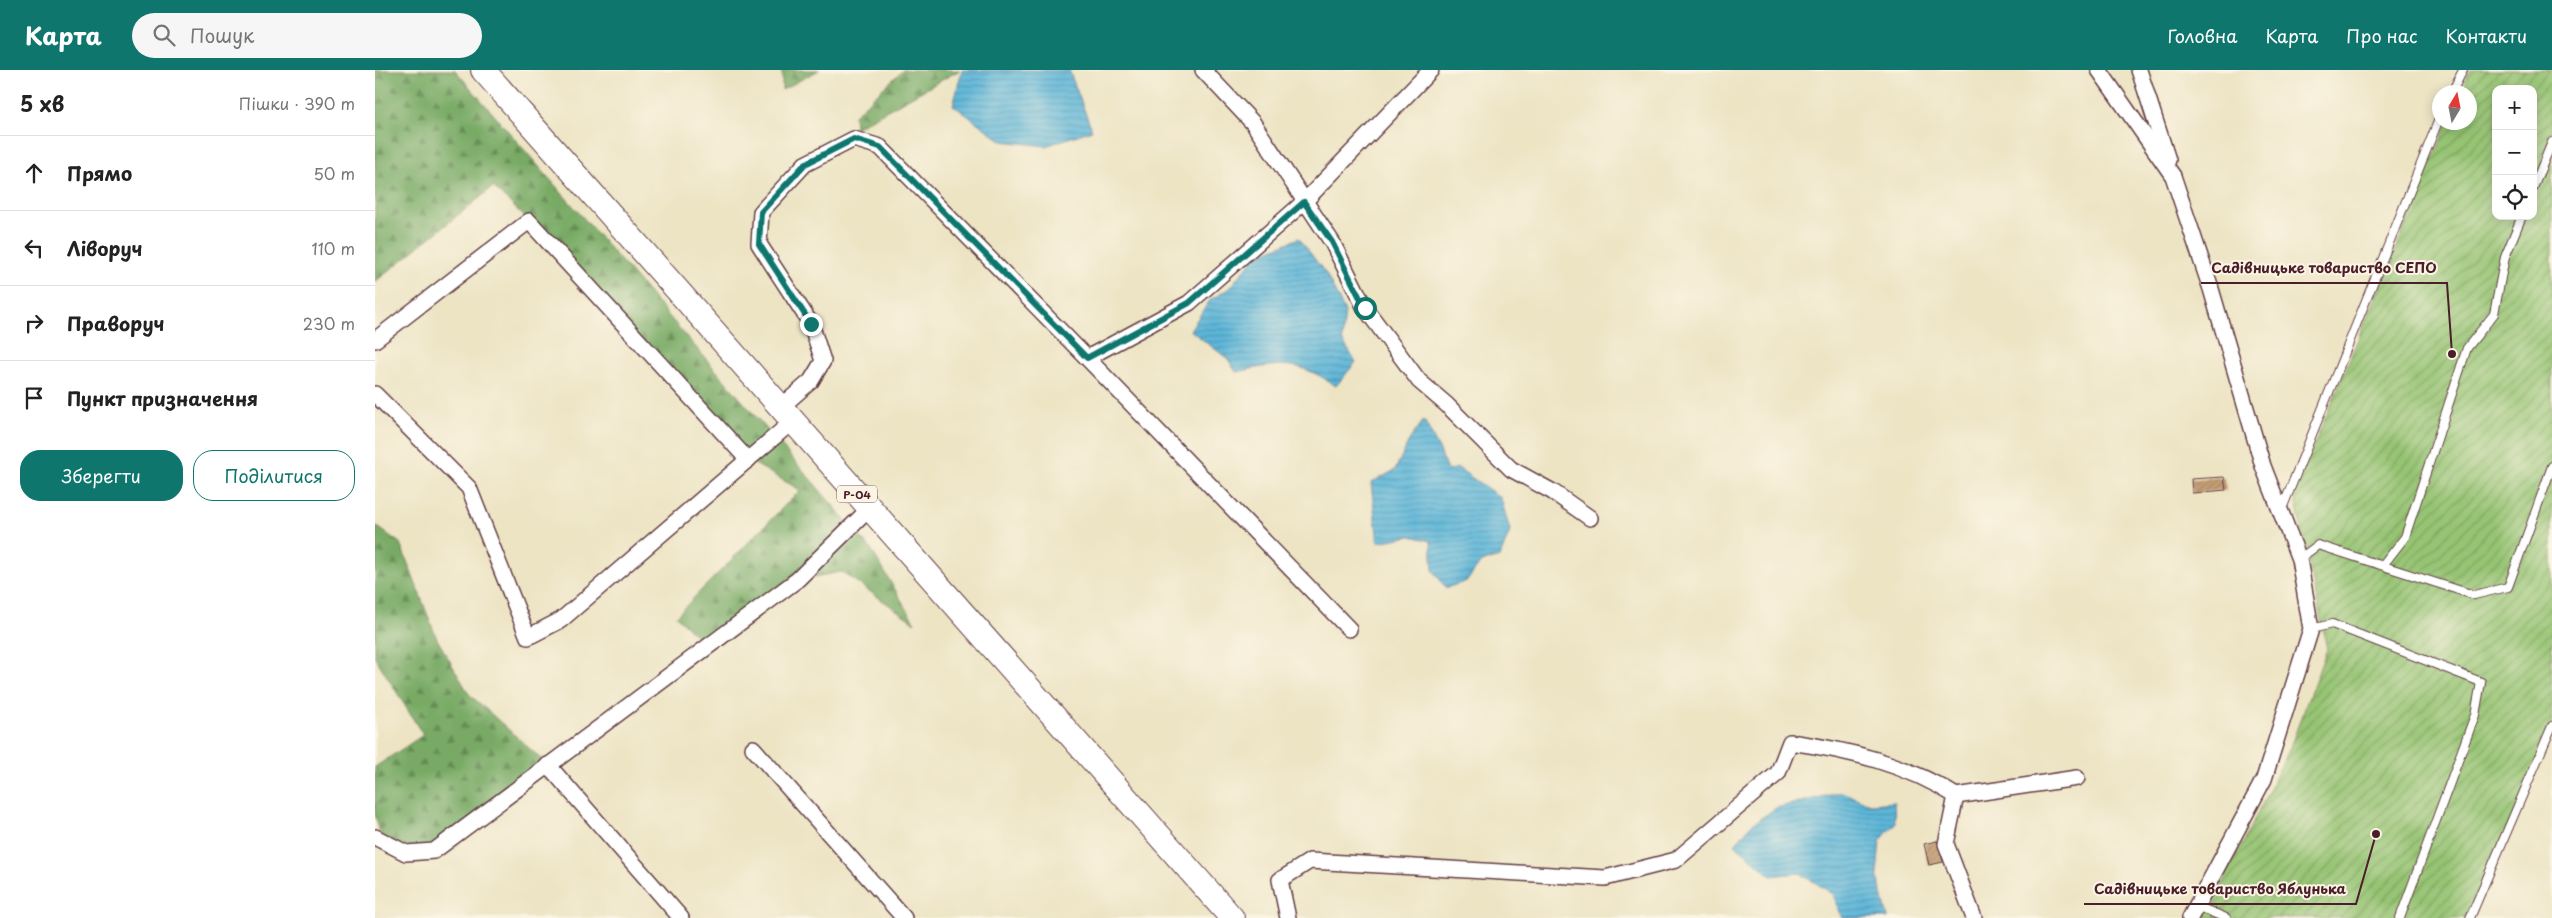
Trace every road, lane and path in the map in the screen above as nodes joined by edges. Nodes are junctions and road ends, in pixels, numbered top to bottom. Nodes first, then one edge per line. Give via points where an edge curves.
1 (483, 70) edge
2 (1203, 70) edge
3 (1431, 70) edge
4 (2099, 70) edge
5 (2139, 70) edge
6 (2463, 70) edge
7 (2456, 85) edge
8 (2435, 130) edge
9 (2552, 142) edge
10 (2173, 176) junction
11 (2537, 178) edge
12 (1304, 202) junction
13 (2520, 220) edge
14 (375, 340) edge
15 (1087, 358) junction
16 (375, 394) edge
17 (787, 414) junction
18 (747, 460) junction
19 (2552, 466) edge
20 (870, 508) junction
21 (2282, 509) junction
22 (1590, 518) dead end
23 (2299, 559) junction
24 (2384, 564) junction
25 (1349, 629) dead end
26 (2311, 629) junction
27 (2552, 726) edge
28 (753, 748) dead end
29 (548, 765) junction
30 (2077, 778) dead end
31 (1955, 796) junction
32 (375, 837) edge
33 (2193, 912) edge
34 (681, 918) edge
35 (904, 918) edge
36 (1232, 918) edge
37 (1288, 918) edge
38 (1974, 918) edge
39 (2226, 918) edge
40 (2400, 918) edge
41 (2470, 918) edge

1 - 17 main road, Р-04
2 - 12 street via 1253,123
3 - 12 street
4 - 10 street
5 - 10 street
6 - 7 lane
8 - 21 lane
9 - 11 lane
10 - 21 street via 2211,289 2263,466
12 - 15 street via 1189,303
12 - 22 street via 1332,242 1365,308 1419,382 1447,405 1511,469 1553,492
13 - 24 lane via 2505,257 2494,314 2467,348 2405,537
14 - 18 street via 529,221
15 - 17 street via 880,147 854,139 805,164 761,212 759,244 811,324 823,361
15 - 25 street
16 - 18 street via 469,488 528,637 561,620
17 - 18 street
17 - 20 main road, Р-04
19 - 24 lane via 2507,587 2474,595
20 - 29 street via 797,580
20 - 36 main road, Р-04
21 - 23 street
23 - 24 lane via 2318,545
23 - 26 street
26 - 33 street via 2264,779
26 - 40 lane via 2332,624 2481,682 2475,716
27 - 41 lane
28 - 35 street
29 - 32 street via 434,851 406,853
29 - 34 street
30 - 31 street
31 - 37 street via 1930,779 1852,753 1790,742 1778,773 1676,860 1605,878 1310,861 1280,880
31 - 38 street via 1946,844
33 - 39 lane

